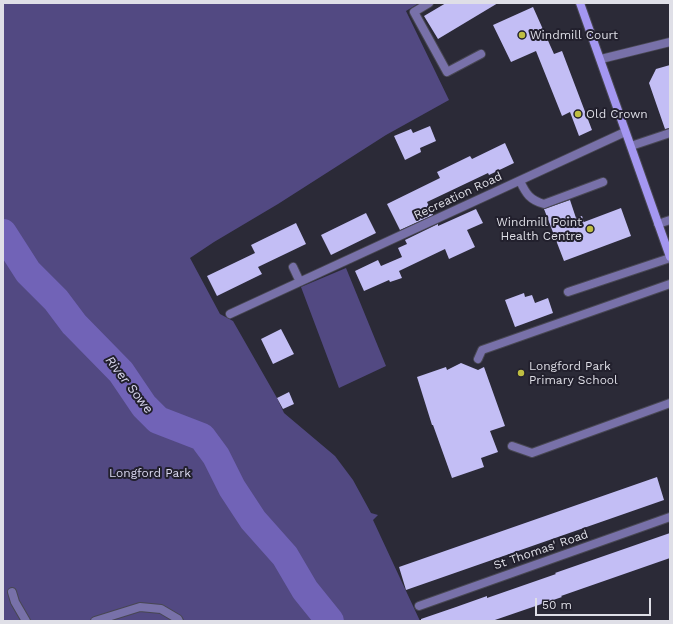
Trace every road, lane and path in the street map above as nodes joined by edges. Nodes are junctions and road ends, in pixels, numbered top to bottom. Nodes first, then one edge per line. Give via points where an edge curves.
1 (429, 3) edge
2 (580, 3) edge
3 (670, 42) edge
4 (481, 54) dead end
5 (601, 59) junction
6 (626, 132) junction
7 (670, 132) edge
8 (631, 146) junction
9 (520, 181) junction
10 (603, 182) dead end
11 (670, 220) edge
12 (658, 224) junction
13 (670, 257) edge
14 (293, 267) dead end
15 (300, 282) junction
16 (670, 284) edge
17 (568, 292) dead end
18 (230, 314) dead end
19 (478, 359) dead end
20 (670, 403) edge
21 (512, 446) dead end
22 (670, 517) edge
23 (12, 592) dead end
24 (419, 606) dead end
25 (26, 621) edge
26 (96, 621) edge
27 (179, 621) edge

1 - 4 street via 414,12 447,72
2 - 5 street
3 - 5 street
5 - 6 street
6 - 8 street
6 - 9 street, Recreation Road
7 - 8 street
8 - 12 street
9 - 10 street via 525,192 534,201 544,204
9 - 15 street, Recreation Road
11 - 12 street
12 - 13 street
13 - 17 street
14 - 15 street
15 - 18 street, Recreation Road
16 - 19 street via 482,350
20 - 21 street via 532,453
22 - 24 street, St Thomas' Road
23 - 25 street
26 - 27 street via 140,607 161,609

